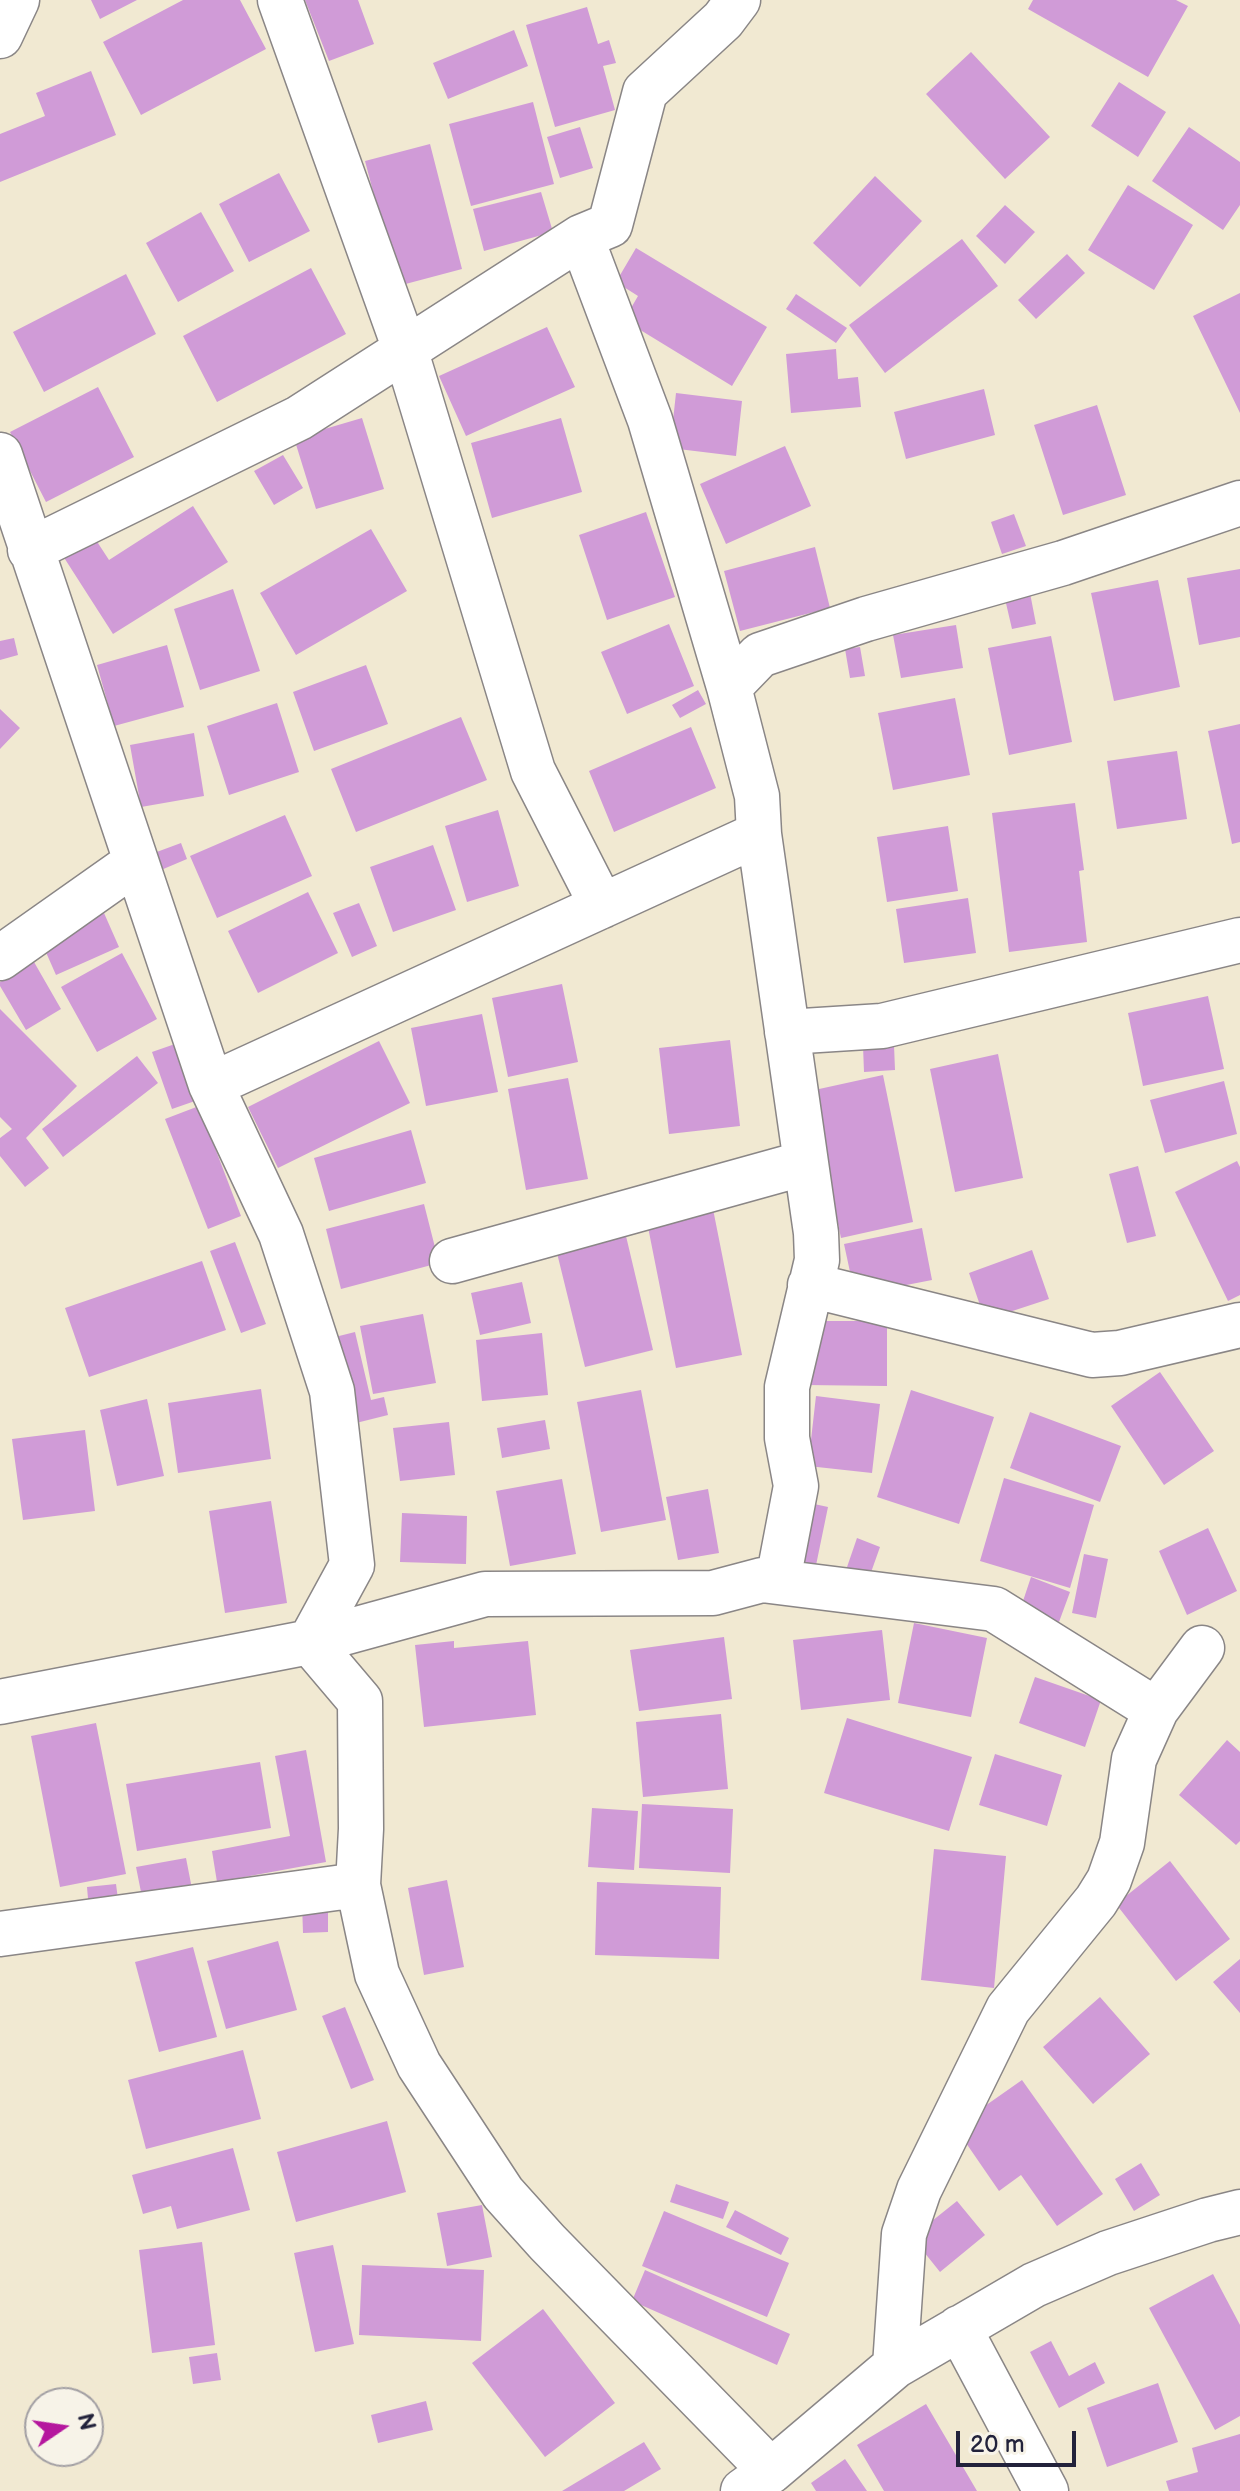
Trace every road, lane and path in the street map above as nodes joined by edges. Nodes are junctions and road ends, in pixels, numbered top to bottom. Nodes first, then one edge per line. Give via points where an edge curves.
1 (17, 0) edge
2 (280, 0) edge
3 (725, 7) edge
4 (0, 36) edge
5 (581, 237) junction
6 (406, 352) junction
7 (0, 455) edge
8 (1240, 503) edge
9 (30, 550) junction
10 (729, 687) junction
11 (759, 834) junction
12 (136, 862) junction
13 (602, 906) junction
14 (1240, 940) edge
15 (0, 958) edge
16 (787, 1032) junction
17 (211, 1085) junction
18 (805, 1163) junction
19 (452, 1261) dead end
20 (810, 1285) junction
21 (1240, 1325) edge
22 (780, 1582) junction
23 (310, 1642) junction
24 (1202, 1648) dead end
25 (0, 1702) edge
26 (1156, 1710) junction
27 (358, 1885) junction
28 (0, 1934) edge
29 (1240, 2212) edge
30 (959, 2328) junction
31 (895, 2366) junction
32 (757, 2481) edge
33 (1046, 2491) edge

1 - 4 street
2 - 6 street
3 - 5 street via 645,92 610,225
5 - 6 street
5 - 10 street via 650,420
6 - 9 street via 299,418
6 - 13 street via 533,771
7 - 9 street
8 - 10 street via 760,655
9 - 12 street
10 - 11 street via 757,796
11 - 13 street
11 - 16 street
12 - 15 street
12 - 17 street
13 - 17 street
14 - 16 street via 882,1026
16 - 18 street
17 - 23 street via 281,1234 332,1391 352,1565
18 - 19 street
18 - 20 street via 816,1233 817,1260
20 - 21 street via 1092,1355
20 - 22 street via 787,1387 787,1438 796,1486
22 - 23 street via 762,1580 713,1593 485,1594
22 - 26 street via 994,1609
23 - 25 street
23 - 27 street via 360,1701
24 - 26 street
26 - 31 street via 1134,1759 1122,1843 1109,1880 1008,2009 919,2190 904,2234
27 - 28 street
27 - 32 street via 377,1974 419,2065 503,2193
29 - 30 street via 1108,2253 1034,2285
30 - 31 street
30 - 33 street
31 - 32 street

